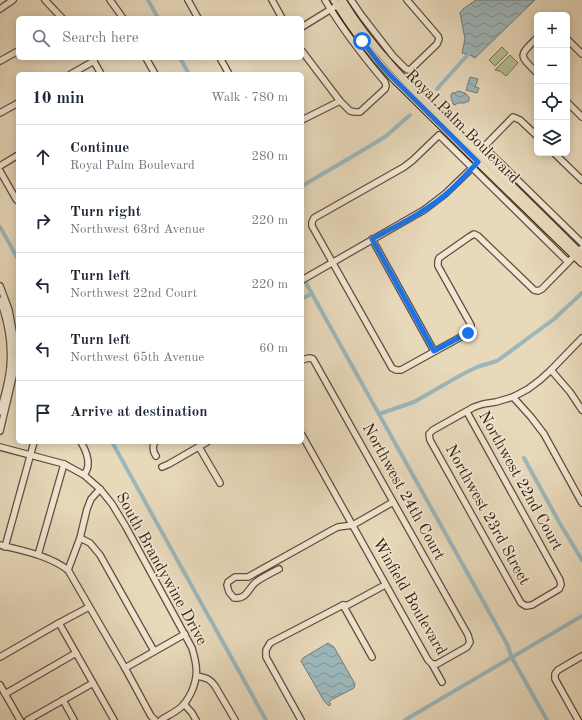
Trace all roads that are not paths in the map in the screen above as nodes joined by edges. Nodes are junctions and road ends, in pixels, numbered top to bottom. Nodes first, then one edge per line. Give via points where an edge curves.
1 (13, 0) edge
2 (45, 0) edge
3 (110, 0) edge
4 (188, 0) edge
5 (272, 0) edge
6 (325, 0) edge
7 (351, 0) edge
8 (407, 0) edge
9 (339, 2) edge
10 (0, 9) edge
11 (331, 10) junction
12 (60, 16) edge
13 (122, 16) edge
14 (197, 16) edge
15 (281, 16) edge
16 (304, 26) edge
17 (534, 41) edge
18 (570, 42) edge
19 (16, 53) edge
20 (304, 54) edge
21 (582, 54) edge
22 (93, 60) edge
23 (147, 60) edge
24 (221, 60) edge
25 (0, 61) edge
26 (534, 70) edge
27 (73, 72) edge
28 (100, 72) edge
29 (154, 72) edge
30 (228, 72) edge
31 (340, 101) junction
32 (16, 104) edge
33 (570, 105) edge
34 (0, 113) edge
35 (582, 117) edge
36 (304, 119) edge
37 (534, 133) edge
38 (484, 147) junction
39 (468, 152) junction
40 (478, 153) junction
41 (557, 156) edge
42 (16, 157) edge
43 (475, 165) junction
44 (491, 165) junction
45 (0, 166) edge
46 (0, 171) edge
47 (582, 180) edge
48 (16, 199) edge
49 (372, 239) junction
50 (582, 243) edge
51 (579, 252) edge
52 (333, 262) junction
53 (568, 262) junction
54 (582, 263) edge
55 (304, 279) edge
56 (0, 287) edge
57 (0, 300) edge
58 (582, 338) edge
59 (434, 351) junction
60 (304, 359) edge
61 (15, 368) edge
62 (551, 370) junction
63 (4, 396) edge
64 (513, 397) junction
65 (582, 410) edge
66 (0, 412) edge
67 (467, 412) junction
68 (0, 431) edge
69 (304, 438) edge
70 (33, 444) edge
71 (82, 444) edge
72 (155, 444) edge
73 (204, 444) edge
74 (0, 447) edge
75 (199, 447) junction
76 (30, 455) junction
77 (156, 456) dead end
78 (64, 464) junction
79 (162, 467) dead end
80 (84, 475) junction
81 (220, 483) dead end
82 (100, 489) junction
83 (394, 502) junction
84 (582, 502) edge
85 (353, 525) junction
86 (80, 538) junction
87 (3, 546) edge
88 (38, 555) junction
89 (279, 569) dead end
90 (68, 570) junction
91 (384, 583) junction
92 (343, 605) junction
93 (526, 606) joint
94 (90, 607) junction
95 (59, 623) junction
96 (186, 634) junction
97 (154, 651) junction
98 (76, 653) junction
99 (582, 656) edge
100 (0, 657) edge
101 (372, 657) dead end
102 (432, 664) junction
103 (125, 668) junction
104 (197, 676) junction
105 (442, 682) dead end
106 (93, 683) junction
107 (0, 685) edge
108 (5, 694) junction
109 (63, 700) junction
110 (184, 704) junction
111 (20, 720) edge
112 (28, 720) edge
113 (74, 720) edge
114 (114, 720) edge
115 (155, 720) edge
116 (161, 720) edge
117 (196, 720) edge
118 (235, 720) edge
119 (301, 720) edge
120 (578, 720) edge

1 - 10 street
2 - 12 street
3 - 13 street
4 - 14 street
5 - 15 street
6 - 11 street
7 - 8 street via 393,56 408,70 437,44 439,39
9 - 11 street
9 - 39 main road, Royal Palm Boulevard via 357,35 380,64
9 - 40 main road, Royal Palm Boulevard via 385,59
11 - 16 street
11 - 31 street via 386,86 360,112 350,111
17 - 26 street via 524,51 523,56
18 - 21 street
19 - 25 street
20 - 31 street
22 - 27 street
22 - 28 street
23 - 29 street
24 - 30 street
31 - 36 street
32 - 34 street
33 - 35 street
37 - 38 street via 513,117
38 - 40 street
38 - 50 street
39 - 40 main road
39 - 43 main road, Royal Palm Boulevard
40 - 44 main road, Royal Palm Boulevard
41 - 47 street
42 - 45 street
43 - 44 main road
43 - 49 street via 434,203
43 - 51 main road, Royal Palm Boulevard
43 - 52 street via 439,135 404,167 314,218 312,226
43 - 53 street
44 - 51 main road, Royal Palm Boulevard
46 - 48 street
49 - 52 street
49 - 59 street
51 - 53 street
51 - 54 main road, Royal Palm Boulevard
52 - 55 street
52 - 59 street via 392,368 401,370
53 - 59 street via 542,289 534,290 474,234 438,261 438,266 471,329
56 - 61 street via 9,310 16,352
57 - 61 street
58 - 62 street
60 - 83 street, Northwest 24th Court via 313,359
61 - 63 street
62 - 64 street via 528,389
62 - 65 street
63 - 66 street
63 - 68 street
64 - 67 street via 483,404
64 - 84 street via 544,434
67 - 93 street, Northwest 22nd Court via 560,580 559,589 532,606
67 - 93 street, Northwest 23rd Street via 433,430 430,440 521,603
69 - 85 street, Winfield Boulevard
70 - 76 street
71 - 80 street via 88,456
72 - 77 street via 153,448
73 - 75 street
74 - 76 street, South Brandywine Drive
75 - 79 street
75 - 81 street
76 - 78 street, South Brandywine Drive
76 - 87 street
78 - 80 street, South Brandywine Drive
78 - 88 street
80 - 82 street, South Brandywine Drive
82 - 86 street via 91,499
82 - 96 street, South Brandywine Drive via 126,526
83 - 85 street
83 - 102 street, Northwest 24th Court via 470,642 467,647 437,664
85 - 89 street via 338,527 248,577 235,576 228,582 229,592 234,598 243,597 252,585
85 - 91 street, Winfield Boulevard
86 - 90 street
86 - 97 street via 90,543 100,555
87 - 88 street
88 - 90 street
90 - 94 street
91 - 92 street via 348,605
91 - 102 street, Winfield Boulevard
92 - 101 street
92 - 119 street via 270,643 266,650 266,657
94 - 95 street
94 - 103 street
95 - 98 street
95 - 100 street
96 - 97 street
96 - 104 street, South Brandywine Drive via 196,661
97 - 103 street
98 - 106 street
98 - 108 street
99 - 120 street via 555,674 555,679
102 - 105 street, Winfield Boulevard
103 - 115 street
104 - 110 street
104 - 118 street via 206,678 216,686
106 - 109 street
106 - 114 street
107 - 108 street
108 - 111 street
109 - 112 street
109 - 113 street
110 - 116 street
110 - 117 street

